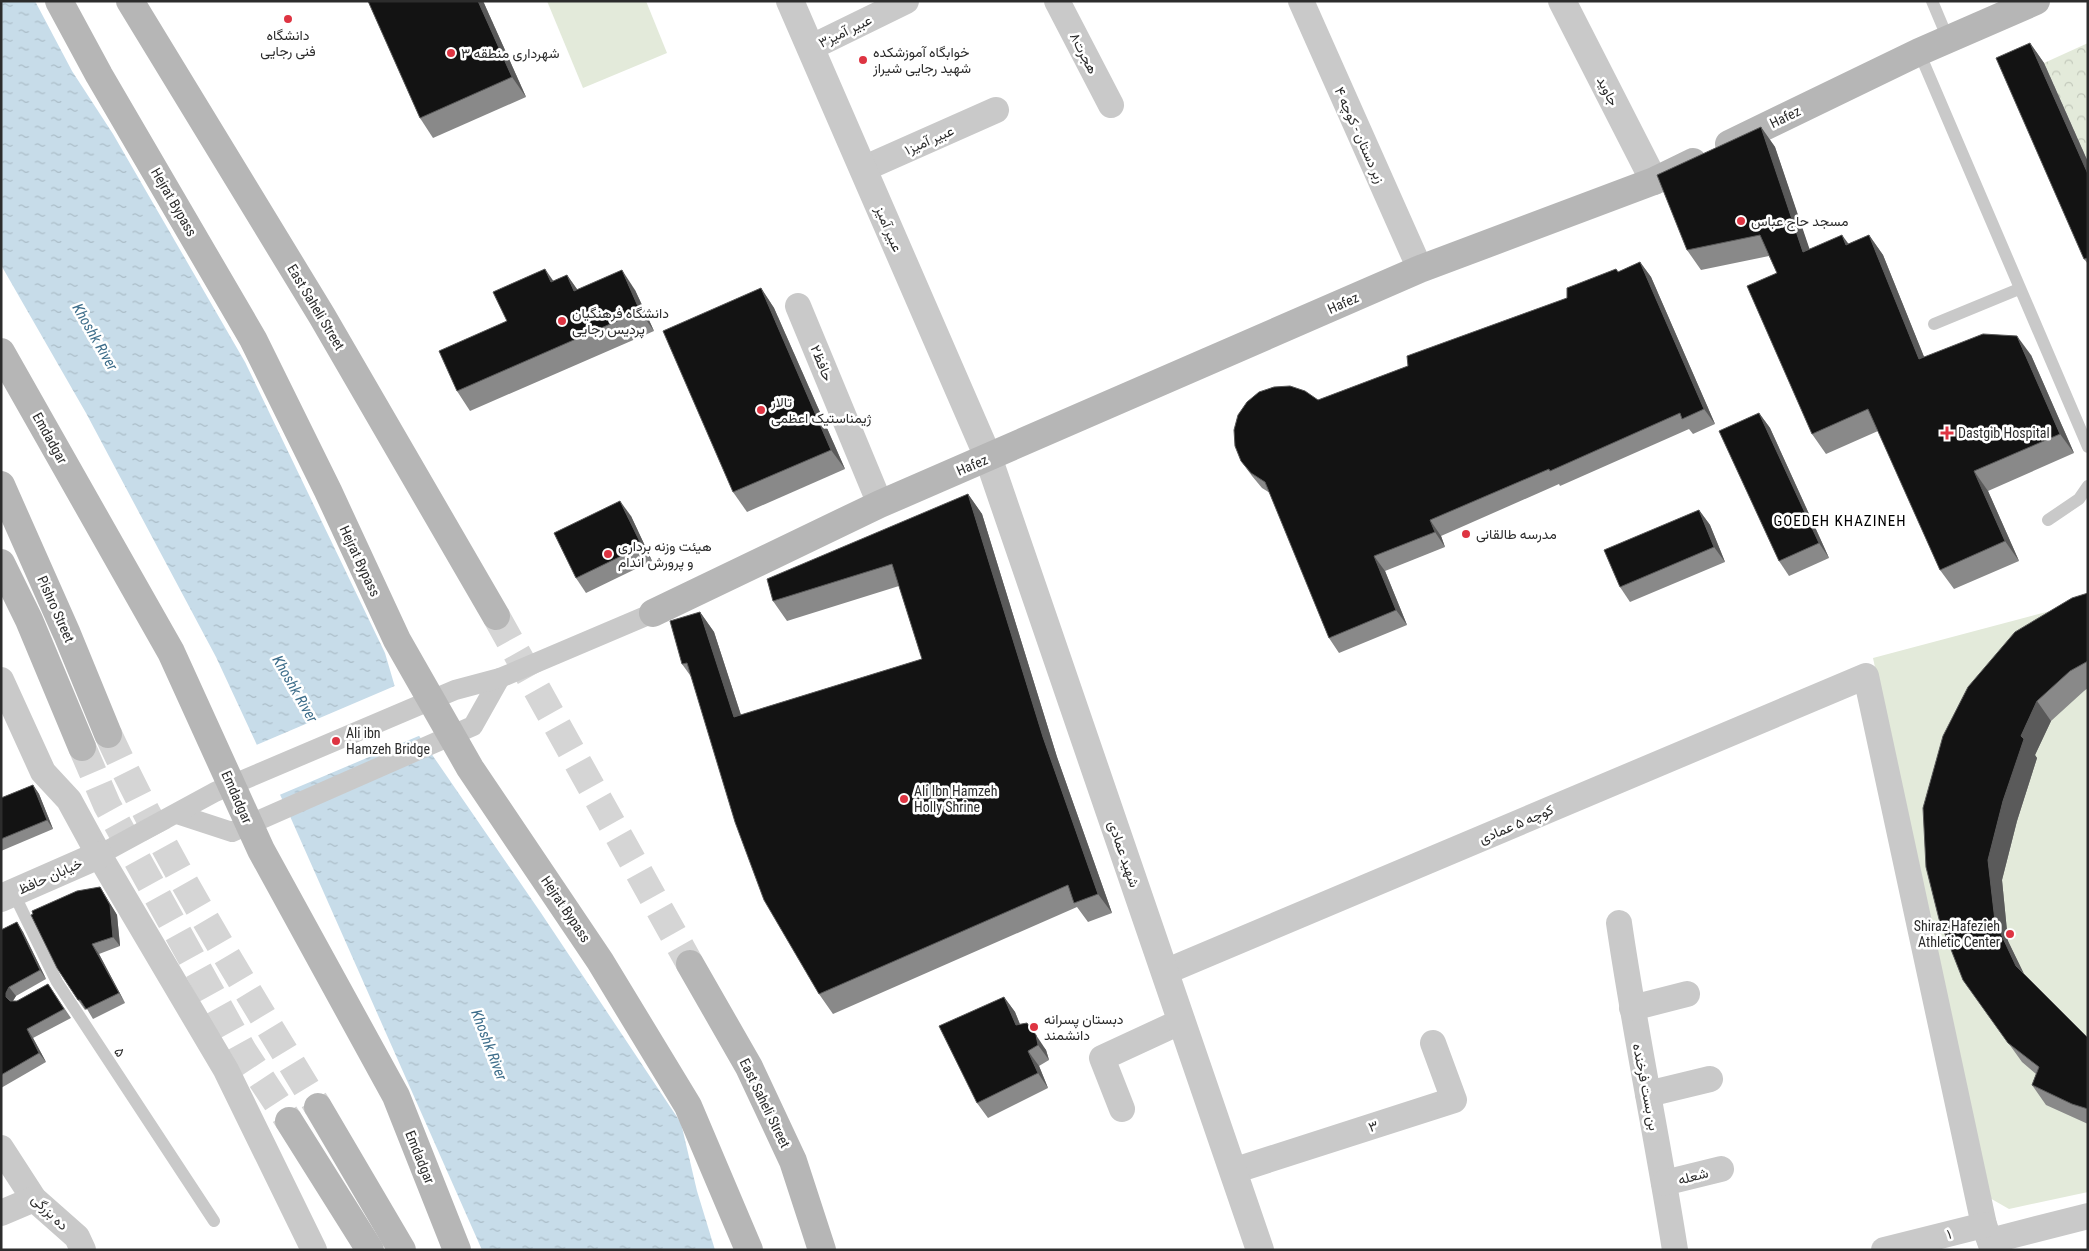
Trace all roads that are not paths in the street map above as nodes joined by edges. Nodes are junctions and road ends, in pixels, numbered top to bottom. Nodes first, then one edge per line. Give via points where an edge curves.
1 (59, 1) edge
2 (130, 1) edge
3 (790, 1) edge
4 (906, 1) edge
5 (1058, 1) edge
6 (1301, 1) edge
7 (1562, 1) edge
8 (1932, 1) edge
9 (2036, 1) edge
10 (1948, 40) junction
11 (810, 48) junction
12 (1918, 52) junction
13 (1111, 105) dead end
14 (996, 110) dead end
15 (863, 169) junction
16 (1654, 181) junction
17 (1420, 269) junction
18 (2019, 289) junction
19 (798, 306) dead end
20 (1934, 324) dead end
21 (1, 352) edge
22 (2088, 447) edge
23 (988, 457) junction
24 (1, 485) edge
25 (2088, 486) edge
26 (880, 504) junction
27 (2048, 520) dead end
28 (1, 563) edge
29 (653, 613) joint
30 (496, 616) tunnel mouth
31 (500, 678) junction
32 (1, 680) edge
33 (108, 734) tunnel mouth
34 (82, 747) tunnel mouth
35 (178, 814) junction
36 (99, 855) junction
37 (7, 895) edge
38 (1619, 923) dead end
39 (690, 964) tunnel mouth
40 (1165, 972) junction
41 (57, 982) junction
42 (42, 990) edge
43 (1687, 994) dead end
44 (1632, 1008) junction
45 (1182, 1021) junction
46 (1433, 1043) dead end
47 (1710, 1079) dead end
48 (1648, 1094) junction
49 (318, 1107) tunnel mouth
50 (1122, 1109) dead end
51 (289, 1121) tunnel mouth
52 (1, 1148) edge
53 (1721, 1168) dead end
54 (1233, 1171) junction
55 (1664, 1183) junction
56 (34, 1199) junction
57 (1, 1213) edge
58 (2088, 1216) edge
59 (214, 1221) dead end
60 (1989, 1238) edge
61 (82, 1250) edge
62 (314, 1250) edge
63 (370, 1250) edge
64 (402, 1250) edge
65 (456, 1250) edge
66 (749, 1250) edge
67 (822, 1250) edge
68 (1260, 1250) edge
69 (1675, 1250) edge
70 (1884, 1250) edge

1 - 66 main road, Hejrat Bypass via 253,339 328,491 396,640 470,768 600,961 688,1106
2 - 30 main road, East Saheli Street via 318,308
3 - 11 street, عبیر آمیز
4 - 11 street, ۳عبیر آمیز
5 - 13 street, هجرت۸
6 - 17 street, زبر دستان - کوچه ۴
7 - 16 street, جاوید
8 - 10 lane
9 - 10 main road, Hafez
10 - 12 main road, Hafez
11 - 15 street, عبیر آمیز
12 - 16 main road, Hafez
12 - 18 lane
14 - 15 street, ۱عبیر آمیز
15 - 23 street, عبیر آمیز
16 - 17 main road, Hafez
17 - 23 main road, Hafez
18 - 20 lane
18 - 22 lane
19 - 26 street, ۲حافظ
21 - 65 main road, Emdadgar via 171,652 261,850 396,1096
23 - 26 main road, Hafez
23 - 40 street, شهید عمادی
24 - 33 main road, Pishro Street
25 - 27 lane via 2079,499
26 - 29 main road, Hafez
28 - 34 main road, Pishro Street via 29,620
29 - 31 street
31 - 35 street via 455,690 215,792
31 - 35 street via 473,726 232,832
32 - 36 street via 43,772 69,800
35 - 36 street
36 - 37 street, خیابان حافظ
36 - 62 street via 226,1070
37 - 41 lane, ۵
38 - 44 street, بن بست فرخنده
39 - 67 main road, East Saheli Street via 749,1067 793,1161
40 - 45 street, شهید عمادی
40 - 60 street, کوچه ۵ عمادی via 1866,676
41 - 42 lane
41 - 59 lane, ۵
43 - 44 street
44 - 48 street, بن بست فرخنده
45 - 50 street via 1102,1058
45 - 54 street, شهید عمادی
46 - 54 street, ۳ via 1454,1100
47 - 48 street
48 - 55 street, بن بست فرخنده
49 - 64 main road
51 - 63 main road
52 - 56 street, ده بزرگی
53 - 55 street, شعله
54 - 68 street, شهید عمادی
55 - 69 street, بن بست فرخنده
56 - 57 street
56 - 61 street, ده بزرگی via 77,1238
58 - 60 street, ۱
60 - 70 street, ۱

